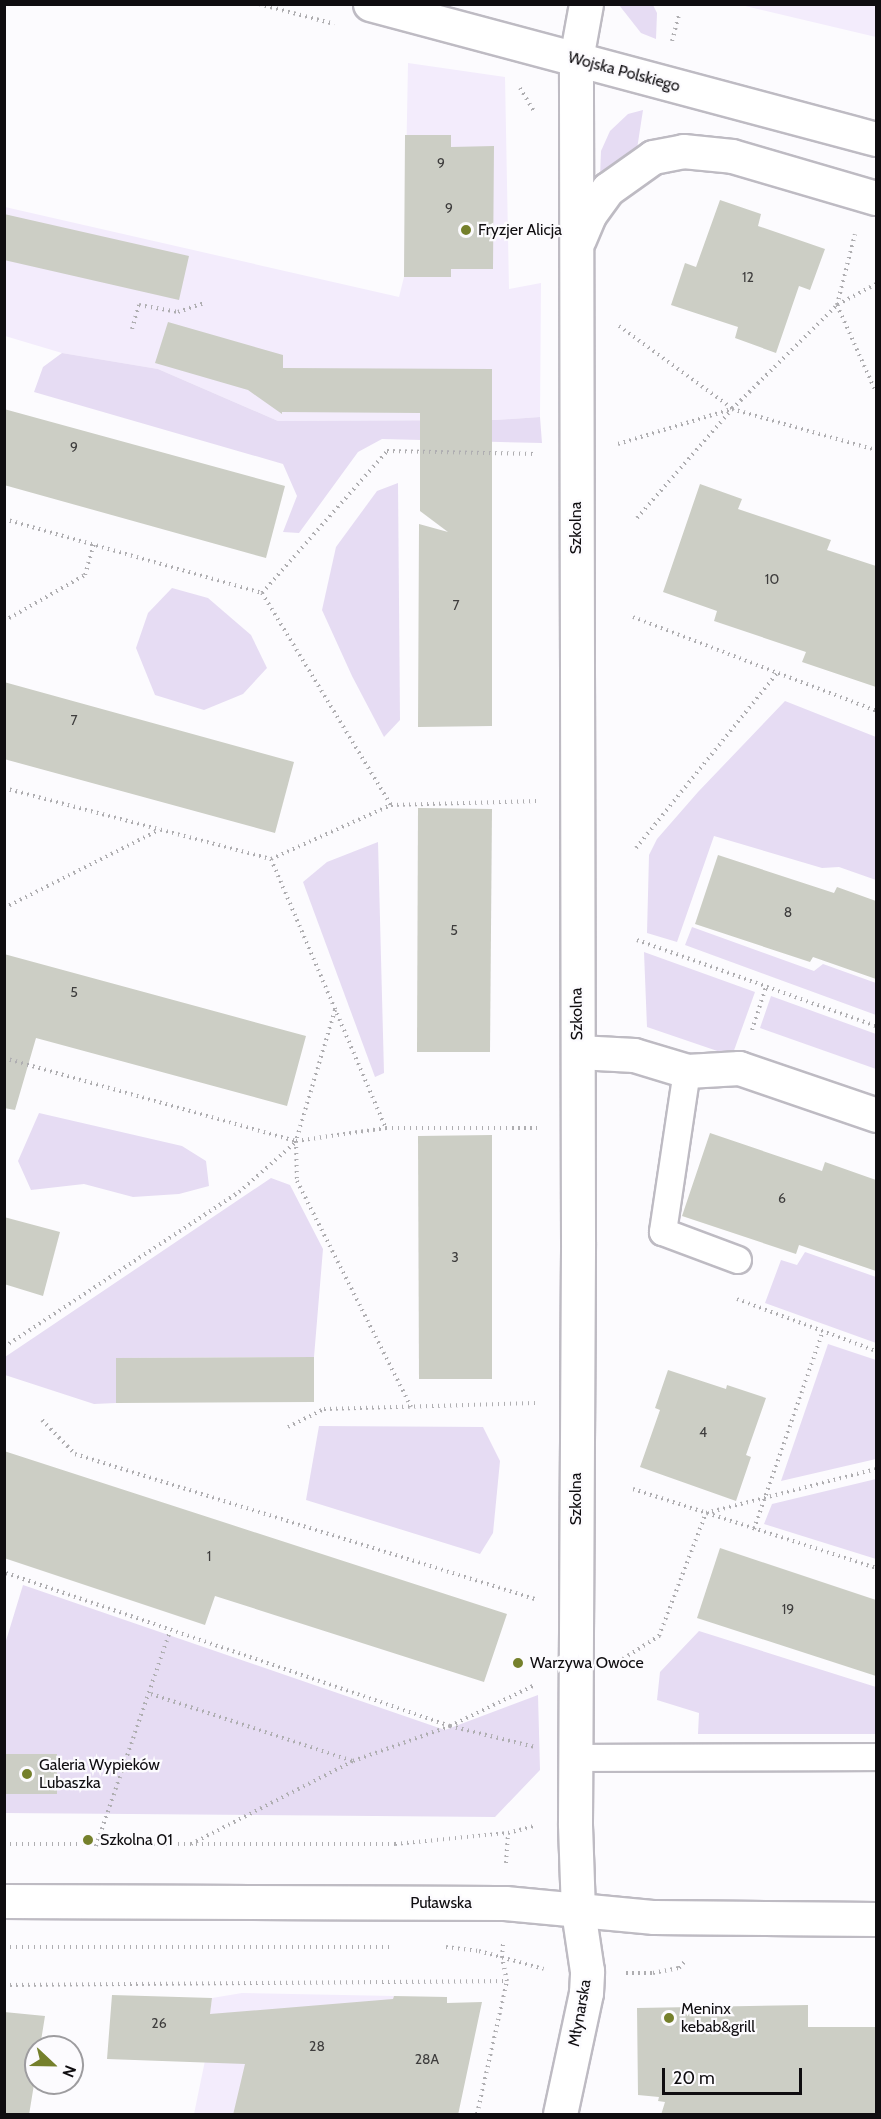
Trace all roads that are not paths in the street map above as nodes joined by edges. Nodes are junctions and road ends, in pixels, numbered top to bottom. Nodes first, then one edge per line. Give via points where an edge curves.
1 (370, 4) edge
2 (586, 4) edge
3 (576, 58) junction
4 (876, 139) edge
5 (871, 196) edge
6 (577, 243) junction
7 (578, 1052) junction
8 (687, 1071) junction
9 (876, 1115) edge
10 (738, 1260) dead end
11 (876, 1757) edge
12 (577, 1758) junction
13 (4, 1901) edge
14 (578, 1911) junction
15 (876, 1919) edge
16 (560, 2115) edge

1 - 3 street, Wojska Polskiego
2 - 3 street, Szkolna
3 - 4 street, Wojska Polskiego
3 - 6 street, Szkolna
5 - 6 street via 732,156 683,151 653,157 608,189 589,215
6 - 7 street, Szkolna
7 - 8 street, Szkolna via 634,1055
7 - 12 street, Szkolna
8 - 9 street, Szkolna via 739,1068
8 - 10 lane via 663,1232
11 - 12 lane
12 - 14 street, Szkolna
13 - 14 street, Puławska via 504,1903
14 - 15 street, Puławska via 654,1917
14 - 16 street, Młynarska via 587,1964 586,1993

